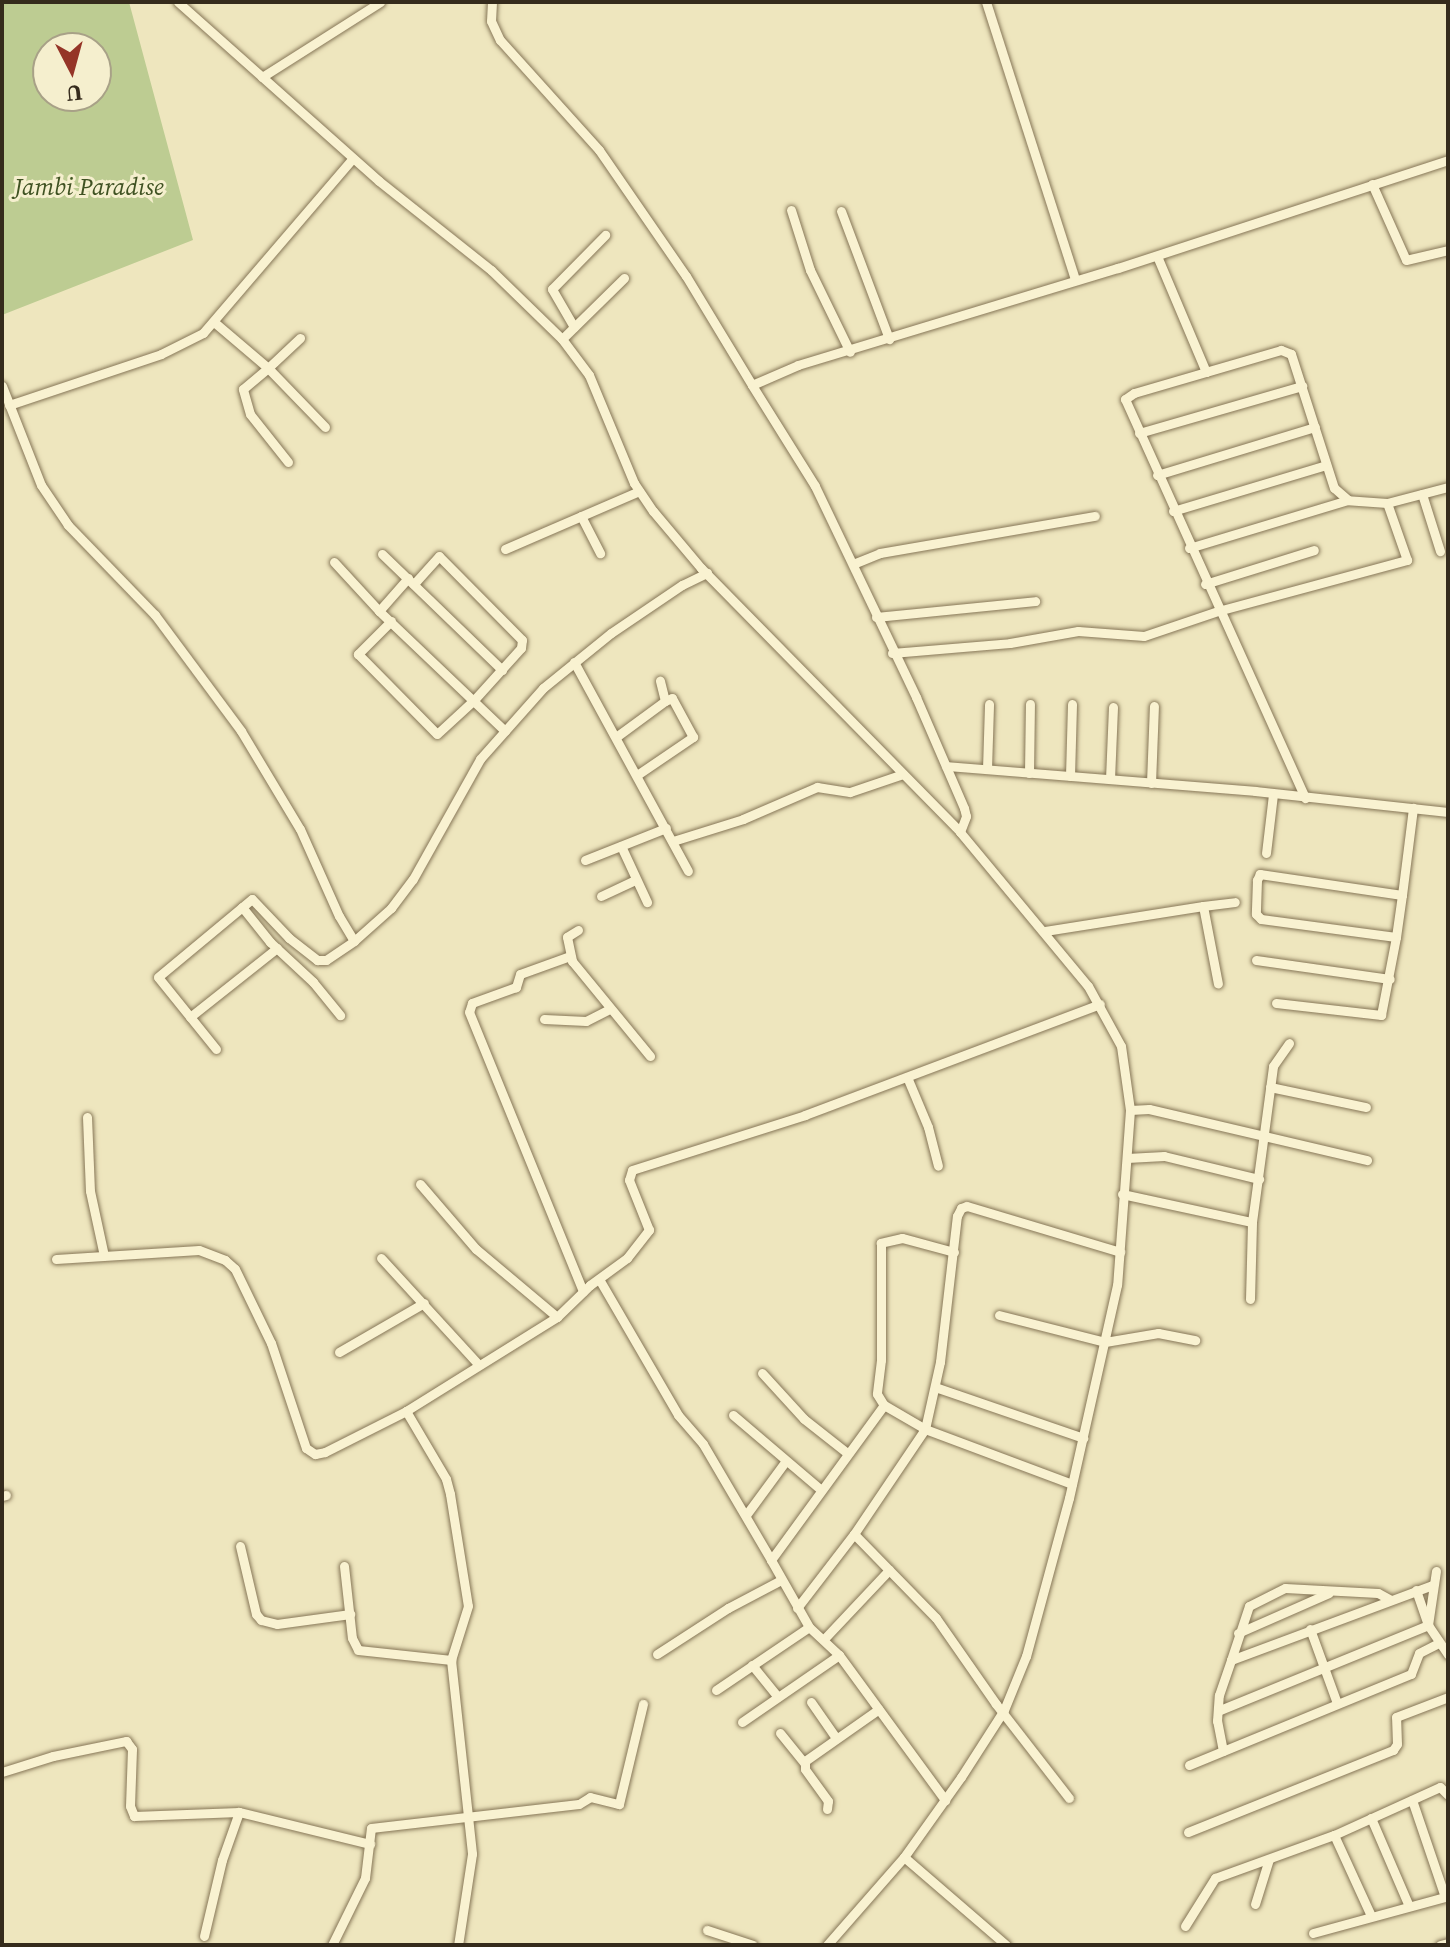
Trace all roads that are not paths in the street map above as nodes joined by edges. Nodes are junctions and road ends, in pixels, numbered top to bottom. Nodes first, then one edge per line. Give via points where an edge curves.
1 (178, 2) edge
2 (380, 2) edge
3 (492, 2) edge
4 (986, 2) edge
5 (262, 77) junction
6 (353, 158) junction
7 (1448, 160) edge
8 (1372, 184) junction
9 (791, 210) dead end
10 (841, 211) dead end
11 (605, 235) dead end
12 (1448, 250) edge
13 (1157, 256) junction
14 (624, 278) dead end
15 (1075, 279) junction
16 (214, 322) junction
17 (574, 327) junction
18 (300, 338) dead end
19 (562, 339) junction
20 (889, 339) junction
21 (850, 352) junction
22 (268, 368) junction
23 (1206, 372) junction
24 (752, 385) junction
25 (2, 386) edge
26 (1302, 386) junction
27 (9, 405) junction
28 (325, 427) dead end
29 (1315, 427) junction
30 (1139, 433) junction
31 (288, 462) dead end
32 (1326, 465) junction
33 (1157, 475) junction
34 (1448, 487) edge
35 (639, 491) junction
36 (1422, 494) junction
37 (1348, 500) junction
38 (1387, 503) junction
39 (1173, 511) junction
40 (581, 516) junction
41 (1095, 516) dead end
42 (1189, 548) junction
43 (505, 549) dead end
44 (1314, 550) dead end
45 (1440, 551) dead end
46 (600, 553) dead end
47 (382, 554) dead end
48 (334, 562) dead end
49 (853, 564) junction
50 (701, 568) junction
51 (411, 581) junction
52 (1205, 584) junction
53 (1035, 601) dead end
54 (379, 611) junction
55 (1218, 611) junction
56 (876, 617) junction
57 (391, 621) junction
58 (892, 653) junction
59 (574, 662) junction
60 (502, 670) junction
61 (660, 681) dead end
62 (474, 700) junction
63 (665, 701) junction
64 (989, 704) dead end
65 (1030, 704) dead end
66 (1072, 704) dead end
67 (1154, 706) dead end
68 (1113, 707) dead end
69 (505, 731) junction
70 (616, 737) junction
71 (946, 766) junction
72 (987, 769) junction
73 (1029, 773) junction
74 (903, 774) junction
75 (637, 775) junction
76 (1070, 776) junction
77 (1110, 779) junction
78 (1151, 783) junction
79 (1273, 794) junction
80 (1305, 798) junction
81 (1413, 808) junction
82 (1448, 812) edge
83 (666, 828) junction
84 (960, 832) junction
85 (673, 841) junction
86 (621, 846) junction
87 (1266, 853) dead end
88 (585, 860) dead end
89 (688, 871) dead end
90 (636, 880) junction
91 (1402, 895) junction
92 (601, 896) dead end
93 (647, 902) dead end
94 (1235, 902) dead end
95 (1203, 906) junction
96 (242, 907) junction
97 (578, 930) dead end
98 (1045, 931) junction
99 (1396, 937) junction
100 (354, 941) junction
101 (277, 948) junction
102 (570, 956) junction
103 (1256, 960) dead end
104 (1390, 979) junction
105 (1218, 984) dead end
106 (1276, 1003) dead end
107 (1100, 1004) junction
108 (610, 1009) junction
109 (340, 1015) dead end
110 (190, 1017) junction
111 (544, 1019) dead end
112 (1289, 1043) dead end
113 (216, 1049) dead end
114 (650, 1056) dead end
115 (907, 1077) junction
116 (1270, 1087) junction
117 (1366, 1107) dead end
118 (1130, 1110) junction
119 (87, 1117) dead end
120 (1265, 1134) junction
121 (1127, 1158) junction
122 (1367, 1160) dead end
123 (938, 1166) dead end
124 (1259, 1179) junction
125 (420, 1184) dead end
126 (1122, 1194) junction
127 (1252, 1222) junction
128 (954, 1252) junction
129 (1120, 1252) junction
130 (104, 1256) junction
131 (381, 1258) dead end
132 (56, 1259) dead end
133 (599, 1279) junction
134 (583, 1292) junction
135 (1250, 1299) dead end
136 (424, 1303) junction
137 (999, 1315) dead end
138 (557, 1317) junction
139 (1195, 1340) dead end
140 (1105, 1342) junction
141 (339, 1352) dead end
142 (478, 1364) junction
143 (762, 1373) dead end
144 (935, 1387) junction
145 (884, 1405) junction
146 (406, 1411) junction
147 (733, 1415) dead end
148 (925, 1429) junction
149 (1083, 1438) junction
150 (847, 1453) junction
151 (785, 1462) junction
152 (1072, 1484) junction
153 (821, 1490) junction
154 (746, 1515) junction
155 (854, 1534) junction
156 (240, 1546) dead end
157 (771, 1560) junction
158 (344, 1566) dead end
159 (889, 1570) junction
160 (1436, 1571) dead end
161 (781, 1580) junction
162 (1433, 1585) junction
163 (1416, 1590) junction
164 (1329, 1593) junction
165 (1389, 1599) junction
166 (797, 1608) junction
167 (350, 1614) junction
168 (1428, 1625) junction
169 (809, 1627) junction
170 (1310, 1629) junction
171 (1238, 1633) junction
172 (824, 1639) junction
173 (1439, 1643) junction
174 (657, 1654) dead end
175 (839, 1655) junction
176 (1448, 1655) edge
177 (451, 1660) junction
178 (1231, 1660) junction
179 (752, 1665) junction
180 (1324, 1667) junction
181 (716, 1690) dead end
182 (778, 1697) junction
183 (1448, 1697) edge
184 (811, 1702) dead end
185 (1337, 1703) junction
186 (643, 1704) dead end
187 (879, 1709) junction
188 (1004, 1710) junction
189 (1220, 1710) junction
190 (742, 1722) dead end
191 (780, 1733) dead end
192 (836, 1738) junction
193 (1223, 1751) junction
194 (804, 1763) junction
195 (1189, 1765) dead end
196 (2, 1772) edge
197 (1448, 1795) edge
198 (1069, 1798) dead end
199 (945, 1800) junction
200 (1412, 1800) junction
201 (827, 1809) dead end
202 (239, 1812) junction
203 (1371, 1818) junction
204 (468, 1819) junction
205 (1188, 1832) dead end
206 (1334, 1835) junction
207 (370, 1844) junction
208 (904, 1857) junction
209 (1269, 1859) junction
210 (1447, 1896) edge
211 (1255, 1904) dead end
212 (1408, 1904) junction
213 (1371, 1916) junction
214 (1185, 1926) dead end
215 (707, 1930) dead end
216 (1313, 1933) dead end
217 (204, 1936) dead end
218 (1448, 1943) edge
219 (332, 1945) edge
220 (458, 1945) edge
221 (753, 1945) edge
222 (827, 1945) edge
223 (1006, 1945) edge
224 (1440, 1945) edge

1 - 5 street
2 - 5 street
3 - 24 street via 491,21 500,40 620,179
4 - 15 street
5 - 6 street
6 - 16 street
6 - 19 street via 491,270
7 - 8 street
8 - 12 street via 1406,260
8 - 13 street
9 - 21 street via 810,270
10 - 20 street
11 - 17 street via 552,289
13 - 15 street
13 - 23 street
14 - 17 street
15 - 20 street
16 - 22 street
16 - 27 street via 161,354
17 - 19 street
18 - 22 street
19 - 35 street via 589,375
20 - 21 street
21 - 24 street via 798,365
22 - 28 street
22 - 31 street via 243,389 250,414
23 - 26 street via 1281,350 1291,354
23 - 30 street via 1128,395
24 - 49 street via 815,486
25 - 27 street
26 - 29 street
26 - 30 street
27 - 100 street via 41,485 68,525 155,615 241,731 300,829
29 - 32 street
29 - 33 street
30 - 33 street
32 - 37 street via 1334,488
32 - 39 street
33 - 39 street
34 - 36 street
35 - 40 street
35 - 50 street
36 - 38 street
36 - 45 street
37 - 38 street
37 - 42 street
38 - 55 street via 1407,560
39 - 42 street
40 - 43 street
40 - 46 street
41 - 49 street via 880,553
42 - 52 street
44 - 52 street
47 - 51 street
48 - 54 street
49 - 56 street
50 - 59 street
50 - 74 street
51 - 54 street
51 - 60 street
51 - 60 street via 439,556 522,640
52 - 55 street
53 - 56 street
54 - 57 street
55 - 58 street via 1144,636 1078,631
55 - 80 street
56 - 58 street
57 - 62 street
57 - 62 street via 358,654 437,734
58 - 71 street
59 - 69 street
59 - 70 street
60 - 62 street
61 - 63 street
62 - 69 street
63 - 70 street
63 - 75 street via 672,698 693,737
64 - 72 street
65 - 73 street
66 - 76 street
67 - 78 street
68 - 77 street
69 - 100 street via 480,759 413,879 391,908
70 - 75 street
71 - 72 street
71 - 84 street via 966,816
72 - 73 street
73 - 76 street
74 - 84 street
74 - 85 street via 850,792 817,787
75 - 83 street
76 - 77 street
77 - 78 street
78 - 79 street
79 - 80 street
79 - 87 street
80 - 81 street
81 - 82 street
81 - 91 street
83 - 85 street
83 - 86 street
84 - 98 street
85 - 89 street
86 - 88 street
86 - 90 street
90 - 92 street
90 - 93 street
91 - 99 street
91 - 99 street via 1260,874 1257,880 1258,918
94 - 95 street
95 - 98 street
95 - 105 street
96 - 100 street via 252,899 289,938 321,961
96 - 101 street
96 - 110 street via 158,977
97 - 102 street via 567,937
98 - 107 street
99 - 104 street
101 - 109 street
101 - 110 street
102 - 108 street
102 - 134 street via 533,966 520,974 516,987 472,1003 469,1012
103 - 104 street
104 - 106 street via 1385,1010 1376,1017
107 - 115 street
107 - 118 street via 1121,1046
108 - 111 street via 586,1021
108 - 114 street
110 - 113 street
112 - 116 street via 1276,1058
115 - 123 street
115 - 133 street via 632,1170 629,1180 649,1226 648,1236
116 - 117 street
116 - 120 street
118 - 120 street via 1149,1109
118 - 121 street
119 - 130 street via 90,1191
120 - 122 street
120 - 124 street
121 - 124 street via 1164,1156
121 - 126 street
124 - 127 street
125 - 138 street via 476,1249
126 - 127 street
126 - 129 street
127 - 135 street
128 - 129 street via 957,1216 967,1206
128 - 144 street
128 - 145 street via 902,1238 881,1243 877,1390
129 - 140 street
130 - 132 street
130 - 146 street via 199,1250 214,1253 235,1269 271,1343 312,1453 325,1452
131 - 136 street
133 - 134 street
133 - 154 street via 678,1415 703,1444
134 - 138 street
136 - 141 street
136 - 142 street
137 - 140 street
138 - 142 street
139 - 140 street via 1158,1333
140 - 149 street
142 - 146 street
143 - 150 street via 804,1419
144 - 148 street
144 - 149 street
145 - 148 street
145 - 150 street
146 - 177 street via 450,1494 468,1604
147 - 151 street
148 - 152 street
148 - 155 street
149 - 152 street
150 - 153 street
151 - 153 street
151 - 154 street
152 - 188 street via 1026,1656
153 - 157 street
154 - 157 street
155 - 159 street
155 - 166 street
156 - 167 street via 261,1620 277,1624
157 - 161 street
158 - 167 street
159 - 172 street
159 - 188 street via 936,1618
160 - 162 street
161 - 166 street
161 - 174 street
162 - 163 street
162 - 168 street
163 - 165 street
163 - 168 street
164 - 165 street via 1378,1593
164 - 171 street
164 - 171 street via 1315,1587 1285,1588 1249,1606
165 - 170 street
166 - 169 street
167 - 177 street via 352,1638 366,1654
168 - 173 street
168 - 180 street
169 - 172 street
169 - 179 street
170 - 178 street
170 - 180 street
171 - 178 street
172 - 175 street
173 - 176 street
173 - 185 street via 1419,1653 1411,1674
175 - 182 street
175 - 187 street
177 - 204 street
178 - 189 street via 1219,1695
179 - 181 street
179 - 182 street
180 - 185 street
180 - 189 street
182 - 190 street
183 - 205 street via 1396,1717 1393,1750
184 - 192 street
185 - 193 street
186 - 204 street via 619,1804 590,1797 579,1804
187 - 192 street
187 - 199 street
188 - 198 street
188 - 199 street
189 - 193 street
191 - 194 street
192 - 194 street
193 - 195 street
194 - 201 street via 828,1801
196 - 202 street via 126,1741 132,1749 134,1816
197 - 200 street via 1440,1787
199 - 208 street
200 - 203 street
200 - 210 street
202 - 207 street
202 - 217 street
203 - 206 street
203 - 212 street
204 - 207 street via 371,1828
204 - 220 street via 471,1874
206 - 209 street
206 - 213 street
207 - 219 street via 365,1878
208 - 222 street
208 - 223 street
209 - 211 street
209 - 214 street via 1215,1878
210 - 212 street
212 - 213 street
213 - 216 street
215 - 221 street
218 - 224 street

